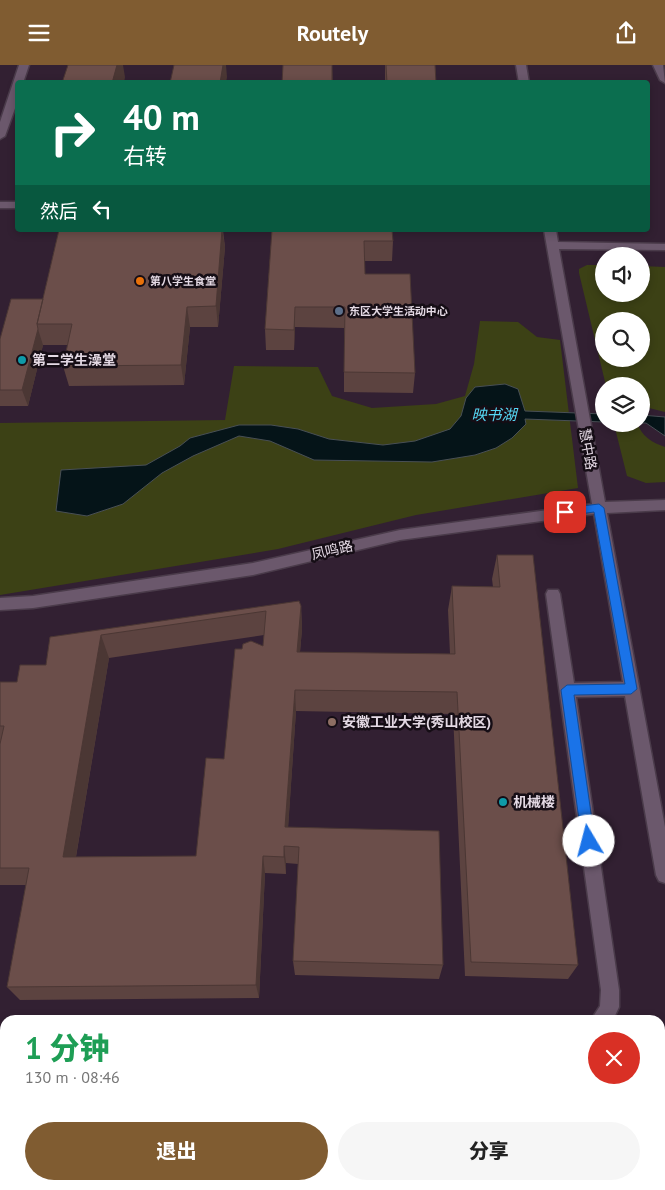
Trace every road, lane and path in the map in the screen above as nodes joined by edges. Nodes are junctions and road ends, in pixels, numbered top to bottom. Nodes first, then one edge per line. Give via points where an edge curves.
1 (24, 65) edge
2 (521, 65) edge
3 (658, 65) edge
4 (19, 80) edge
5 (524, 80) edge
6 (665, 80) edge
7 (15, 92) edge
8 (0, 136) edge
9 (0, 205) edge
10 (15, 205) edge
11 (550, 232) edge
12 (553, 245) junction
13 (665, 247) edge
14 (665, 505) edge
15 (599, 508) junction
16 (553, 594) dead end
17 (0, 604) edge
18 (631, 689) junction
19 (567, 690) junction
20 (665, 875) edge
21 (607, 1015) edge

1 - 4 street
2 - 5 street
3 - 6 street
7 - 8 street
9 - 10 street
11 - 12 street, 慧中路
12 - 13 street
12 - 15 street, 慧中路
14 - 15 street, 凤鸣路
15 - 17 street, 凤鸣路 via 400,535 253,569 33,602
15 - 18 street, 慧中路
16 - 19 street
18 - 19 street
18 - 20 street, 慧中路
19 - 21 street via 610,990 610,1009

